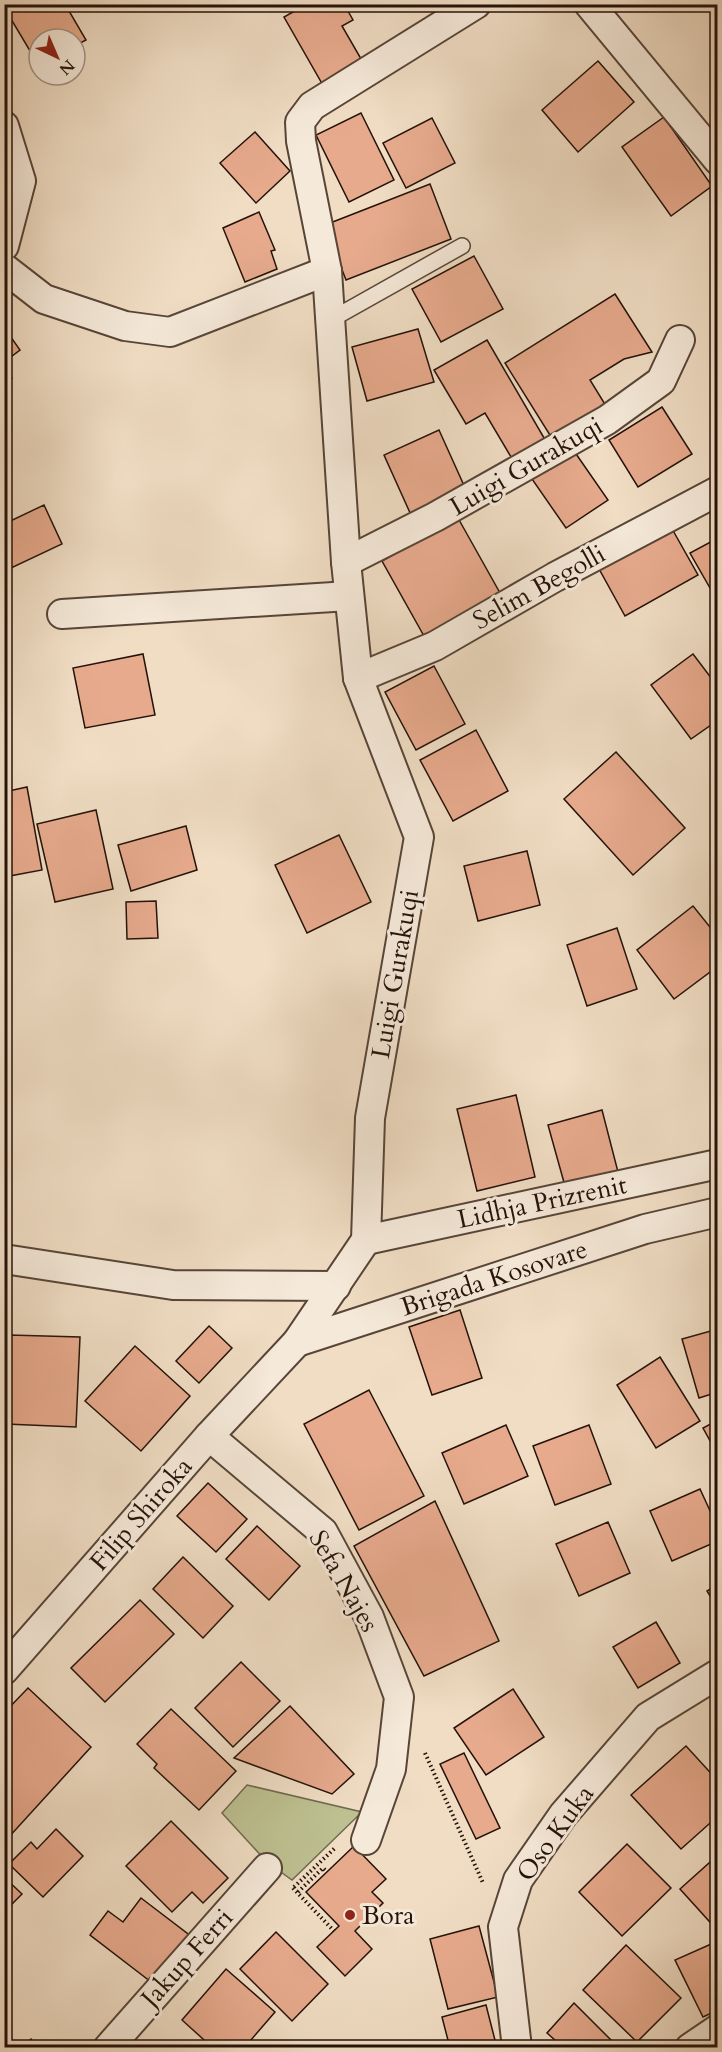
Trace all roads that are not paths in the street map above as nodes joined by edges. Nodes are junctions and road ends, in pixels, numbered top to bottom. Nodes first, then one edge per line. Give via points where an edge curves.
1 (476, 4) edge
2 (589, 4) edge
3 (4, 126) edge
4 (717, 160) edge
5 (4, 246) edge
6 (462, 246) dead end
7 (4, 268) edge
8 (327, 271) junction
9 (332, 319) junction
10 (681, 340) dead end
11 (717, 491) edge
12 (346, 562) junction
13 (349, 596) junction
14 (62, 614) dead end
15 (358, 678) junction
16 (717, 1164) edge
17 (717, 1212) edge
18 (366, 1240) junction
19 (4, 1259) edge
20 (336, 1286) junction
21 (288, 1351) junction
22 (209, 1436) junction
23 (4, 1670) edge
24 (717, 1674) edge
25 (354, 1841) road end
26 (267, 1868) road end
27 (717, 2029) edge
28 (108, 2048) edge
29 (517, 2048) edge
30 (690, 2048) edge

1 - 8 street, Luigi Gurakuqi via 312,106 300,122
2 - 4 street
3 - 5 street via 21,181
6 - 9 lane
7 - 8 street via 44,299 125,326 170,332
8 - 9 street, Luigi Gurakuqi
9 - 12 street, Luigi Gurakuqi
10 - 12 street, Luigi Gurakuqi via 661,381 607,420 435,517
11 - 15 street, Selim Begolli via 435,646
12 - 13 street, Luigi Gurakuqi
13 - 14 street
13 - 15 street, Luigi Gurakuqi
15 - 18 street, Luigi Gurakuqi via 419,837 370,1118
16 - 18 street, Lidhja Prizrenit
17 - 21 street, Brigada Kosovare via 645,1229
18 - 20 street
19 - 20 street via 173,1285
20 - 21 street
21 - 22 street, Filip Shiroka
22 - 23 street, Filip Shiroka
22 - 25 street, Sefa Najes via 323,1532 369,1617 399,1697 391,1769
24 - 29 street, Oso Kuka via 648,1717 563,1815 518,1880 503,1928
26 - 28 street, Jakup Ferri
27 - 30 street

